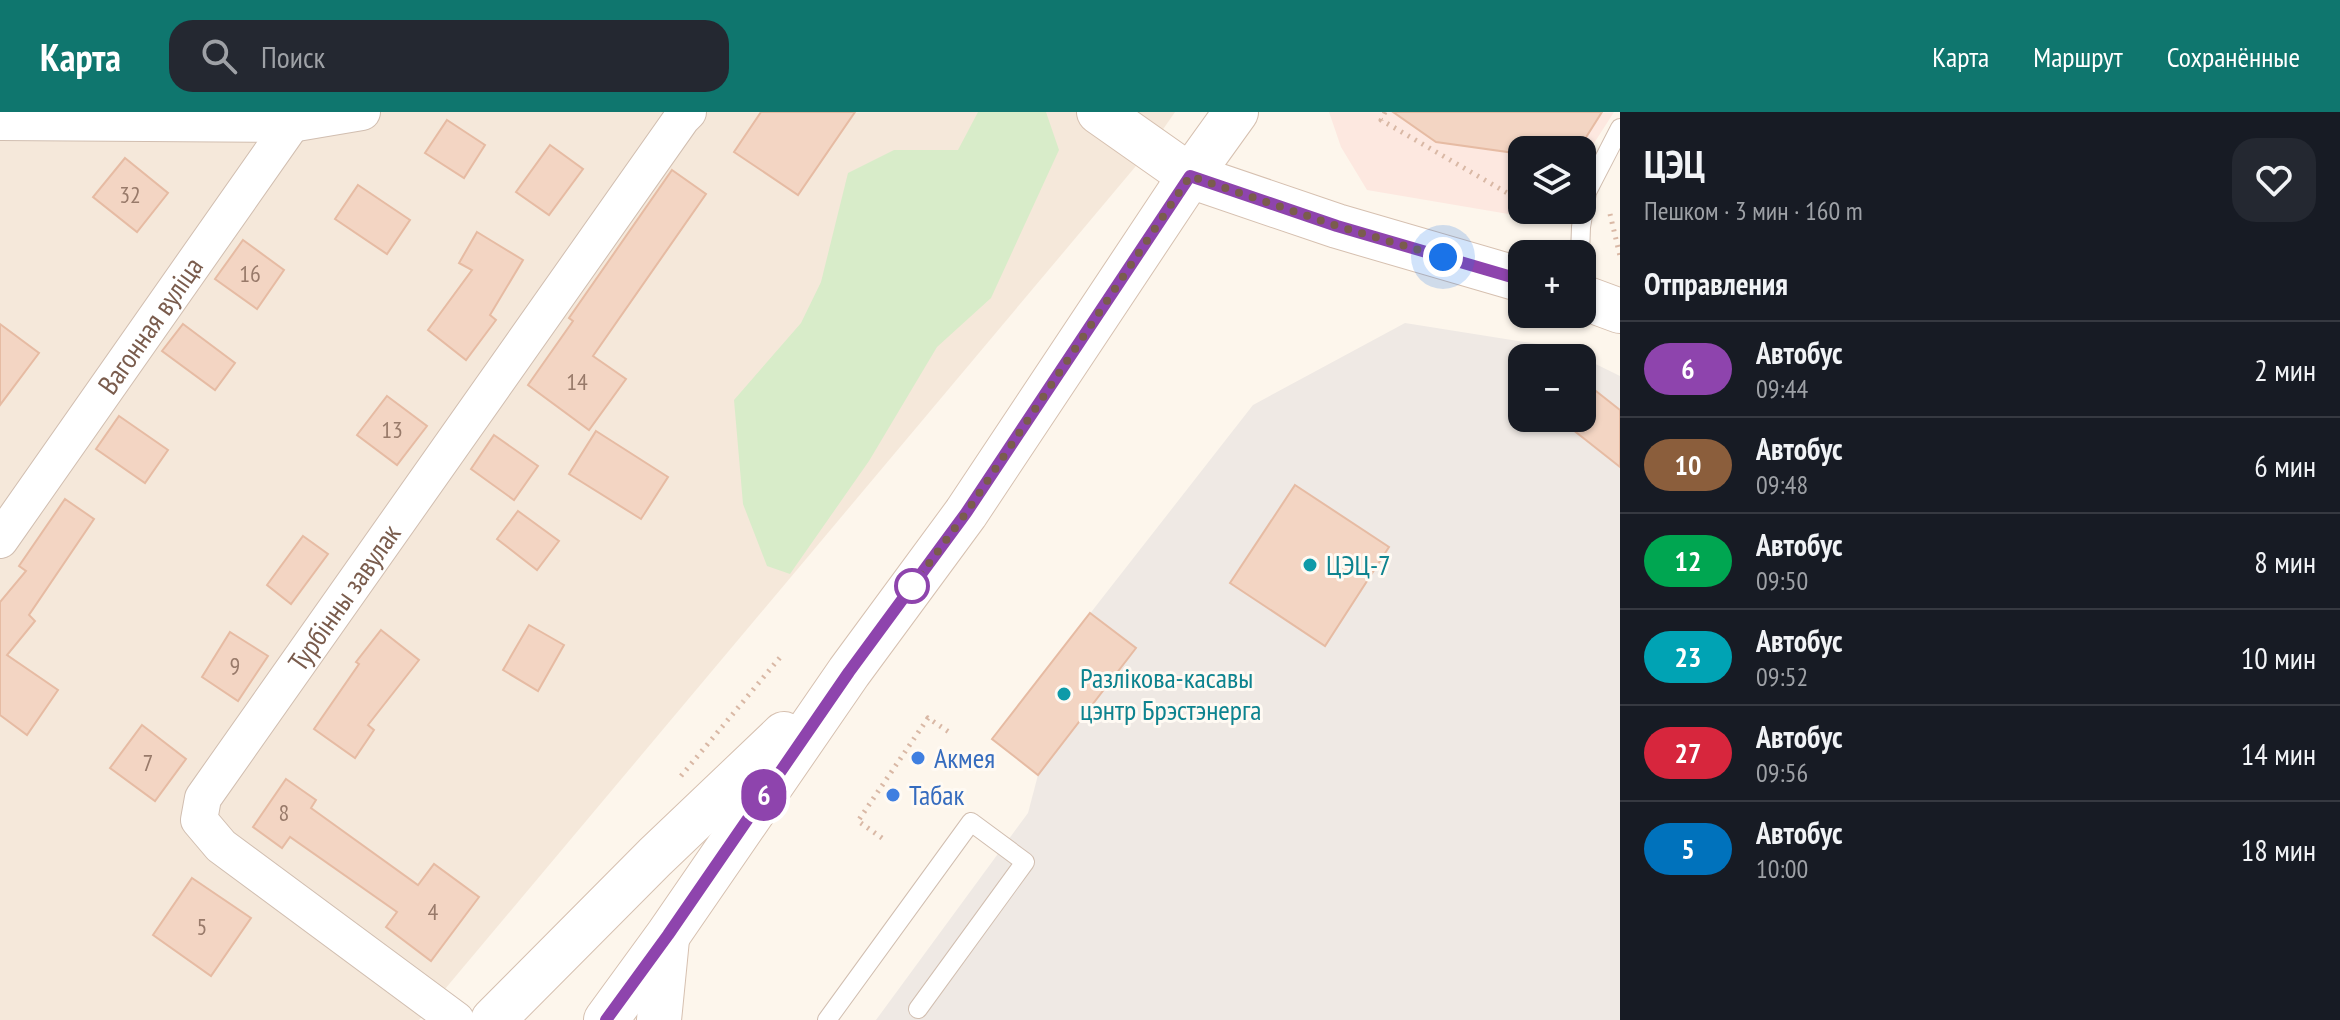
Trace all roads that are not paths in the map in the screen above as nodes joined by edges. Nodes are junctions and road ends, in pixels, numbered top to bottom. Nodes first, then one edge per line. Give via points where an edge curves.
1 (362, 112) edge
2 (688, 112) edge
3 (1099, 112) edge
4 (1236, 112) edge
5 (296, 118) edge
6 (0, 122) edge
7 (1620, 128) edge
8 (1190, 176) junction
9 (1581, 240) edge
10 (1508, 276) edge
11 (1596, 302) edge
12 (1620, 311) edge
13 (0, 540) edge
14 (849, 672) junction
15 (668, 935) junction
16 (918, 1009) dead end
17 (456, 1020) edge
18 (493, 1020) edge
19 (606, 1020) edge
20 (659, 1020) edge
21 (827, 1020) edge

1 - 5 street
2 - 17 street, Турбінны завулак via 203,798 199,820 221,846
3 - 8 main road
4 - 8 main road
5 - 6 street
5 - 13 street, Вагонная вуліца
7 - 9 lane via 1587,192
8 - 10 main road
8 - 14 main road via 966,513
11 - 12 main road
14 - 15 main road
14 - 18 main road
15 - 19 main road
15 - 20 main road
16 - 21 lane via 1025,862 971,822

